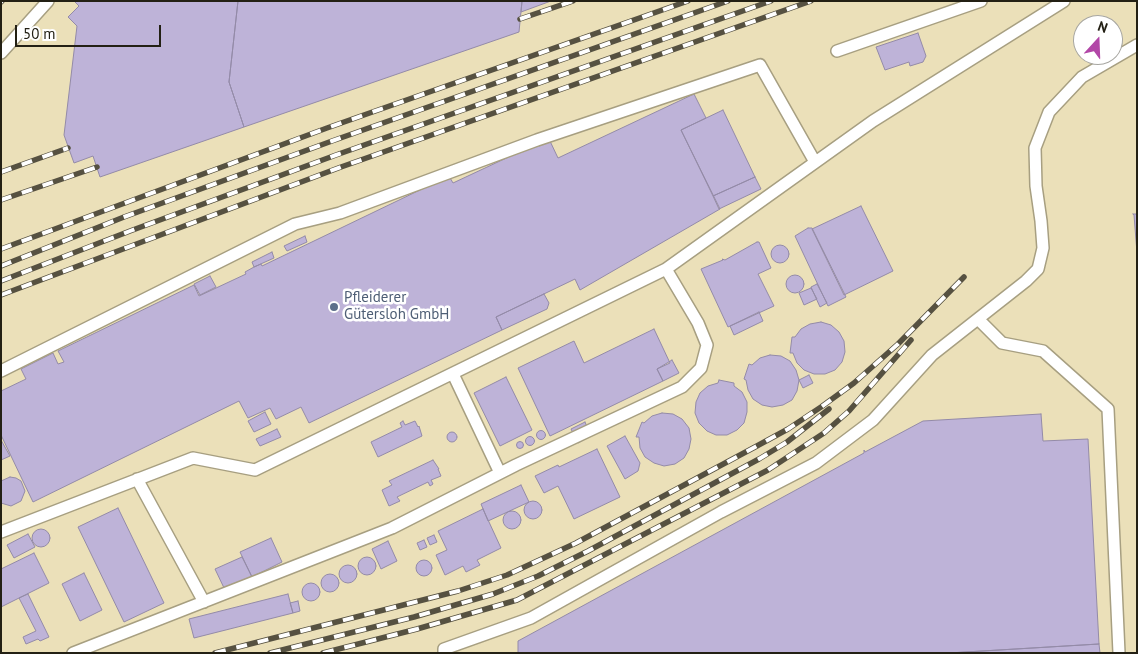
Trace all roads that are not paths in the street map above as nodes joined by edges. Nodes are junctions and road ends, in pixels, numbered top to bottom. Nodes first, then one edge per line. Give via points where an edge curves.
1 (48, 1) edge
2 (981, 1) edge
3 (1064, 1) edge
4 (1137, 46) edge
5 (837, 51) dead end
6 (1, 52) edge
7 (815, 162) junction
8 (666, 269) junction
9 (978, 319) junction
10 (1, 371) edge
11 (452, 374) junction
12 (500, 473) junction
13 (137, 479) junction
14 (1, 532) edge
15 (204, 602) junction
16 (73, 653) edge
17 (444, 653) edge
18 (1119, 653) edge

1 - 6 lane
2 - 5 lane
3 - 7 lane via 873,121
4 - 9 lane via 1082,77 1049,112 1035,148 1043,248 1038,269
7 - 8 lane
7 - 10 lane via 760,65 537,140 340,213 295,224
8 - 11 lane
8 - 12 lane via 698,323 706,345 701,368 682,387
9 - 17 lane via 932,355 873,420 816,463 531,618 444,649
9 - 18 lane via 1002,343 1043,351 1108,409
11 - 12 lane
11 - 13 lane via 255,470 193,458
12 - 15 lane via 392,528
13 - 14 lane
13 - 15 lane
15 - 16 lane

